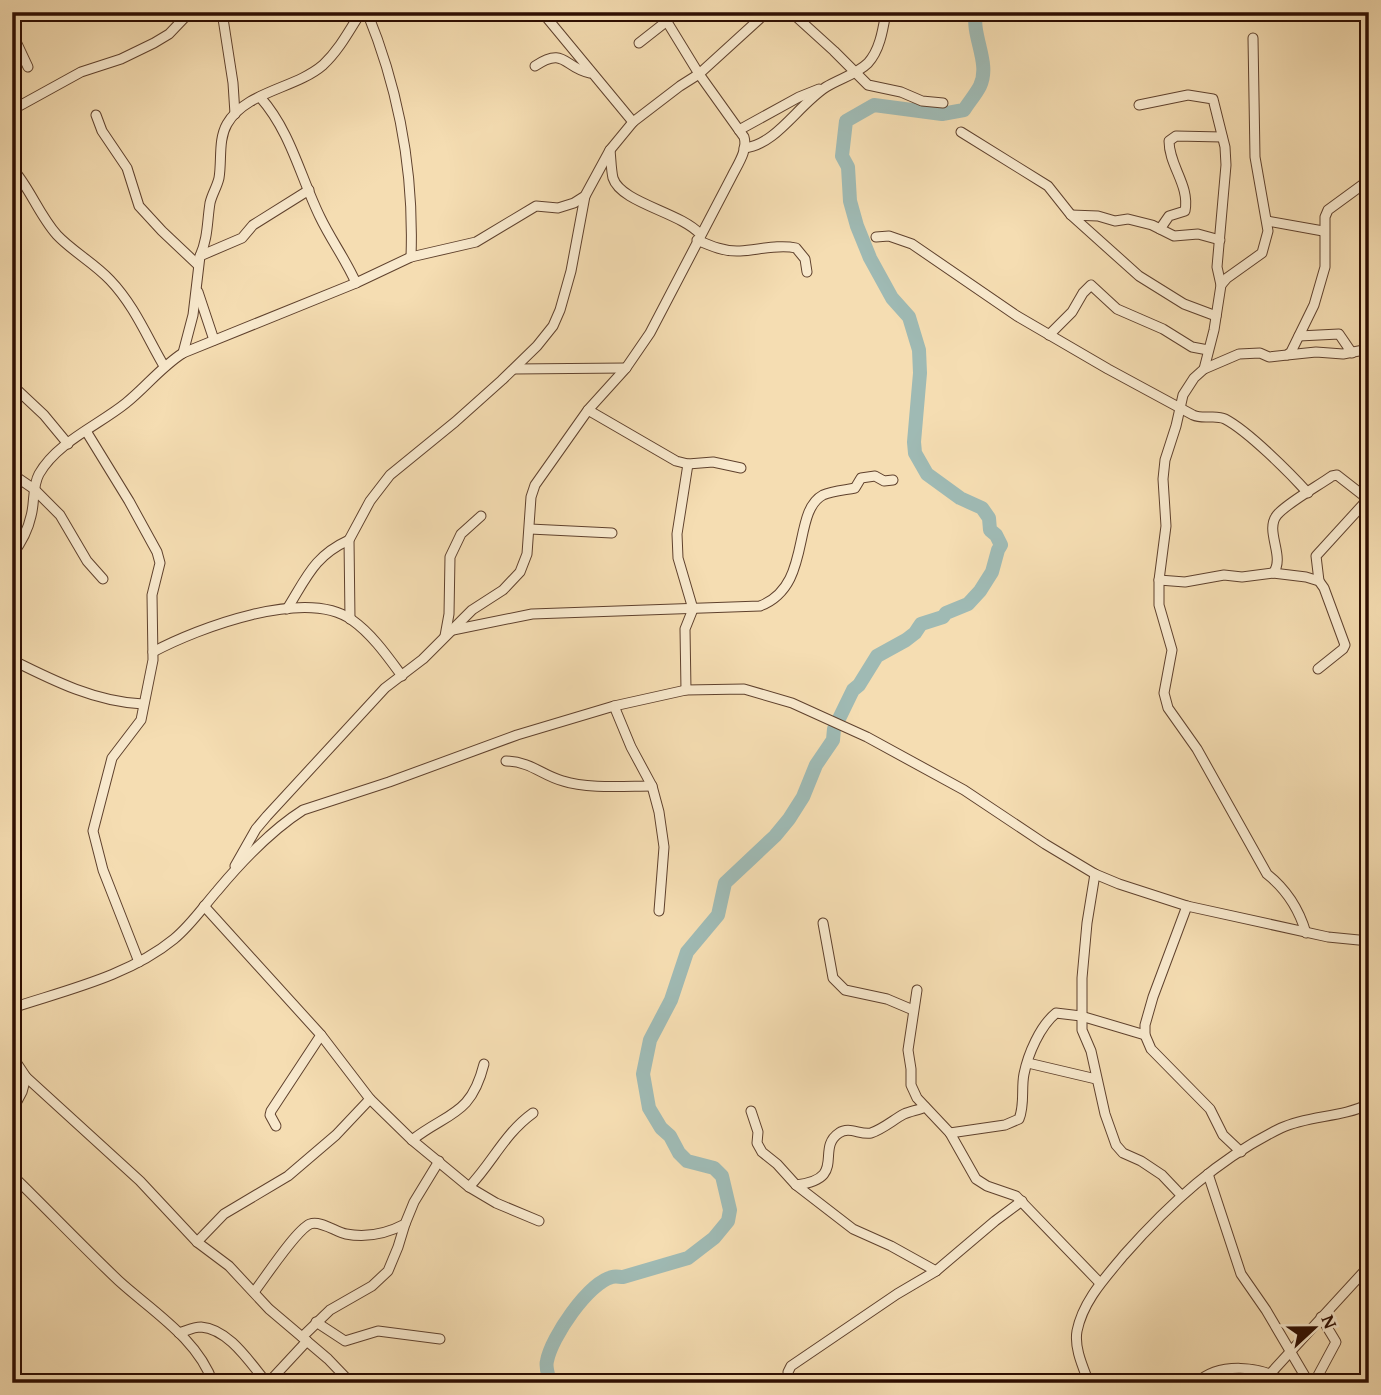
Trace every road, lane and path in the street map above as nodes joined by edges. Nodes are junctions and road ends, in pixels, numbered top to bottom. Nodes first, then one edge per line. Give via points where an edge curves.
1 (190, 12) edge
2 (222, 12) edge
3 (361, 12) edge
4 (367, 12) edge
5 (542, 12) edge
6 (767, 12) edge
7 (791, 12) edge
8 (886, 12) edge
9 (664, 16) edge
10 (12, 33) edge
11 (1253, 38) dead end
12 (639, 43) dead end
13 (536, 66) dead end
14 (28, 67) dead end
15 (855, 72) junction
16 (590, 73) junction
17 (699, 74) junction
18 (826, 87) junction
19 (260, 97) junction
20 (943, 103) dead end
21 (1139, 104) dead end
22 (12, 110) edge
23 (235, 114) junction
24 (96, 115) dead end
25 (633, 122) junction
26 (739, 130) junction
27 (961, 132) dead end
28 (1222, 137) junction
29 (744, 148) junction
30 (610, 150) junction
31 (12, 168) edge
32 (1369, 180) edge
33 (309, 190) junction
34 (584, 196) junction
35 (1071, 215) junction
36 (1267, 221) junction
37 (1160, 229) junction
38 (1323, 231) junction
39 (699, 237) junction
40 (876, 237) dead end
41 (1220, 240) junction
42 (411, 257) junction
43 (199, 261) junction
44 (807, 272) dead end
45 (356, 283) junction
46 (1221, 285) junction
47 (197, 289) junction
48 (1216, 316) junction
49 (1049, 335) junction
50 (1300, 336) junction
51 (214, 340) junction
52 (1369, 349) edge
53 (1209, 350) junction
54 (183, 353) junction
55 (1352, 353) junction
56 (1287, 355) junction
57 (164, 366) junction
58 (626, 368) junction
59 (514, 369) junction
60 (1204, 369) junction
61 (12, 385) edge
62 (1181, 408) junction
63 (588, 410) junction
64 (86, 431) junction
65 (68, 444) junction
66 (688, 464) junction
67 (741, 468) dead end
68 (12, 474) edge
69 (892, 480) dead end
70 (34, 489) junction
71 (1308, 493) junction
72 (1368, 500) edge
73 (481, 516) dead end
74 (530, 529) junction
75 (612, 533) dead end
76 (349, 540) junction
77 (12, 555) edge
78 (1273, 573) junction
79 (103, 579) dead end
80 (1159, 580) junction
81 (1319, 581) junction
82 (287, 609) junction
83 (693, 609) junction
84 (351, 619) junction
85 (448, 634) junction
86 (153, 652) junction
87 (12, 660) edge
88 (1318, 669) dead end
89 (402, 677) junction
90 (685, 690) junction
91 (143, 704) junction
92 (614, 706) junction
93 (506, 761) dead end
94 (652, 786) junction
95 (1095, 874) junction
96 (230, 875) junction
97 (204, 906) junction
98 (1187, 906) junction
99 (659, 911) dead end
100 (823, 923) dead end
101 (1307, 933) junction
102 (1366, 941) edge
103 (139, 962) junction
104 (1369, 968) edge
105 (917, 990) dead end
106 (12, 1008) edge
107 (913, 1010) junction
108 (1080, 1016) junction
109 (321, 1035) junction
110 (1145, 1035) junction
111 (12, 1056) edge
112 (1027, 1063) junction
113 (484, 1064) dead end
114 (26, 1077) junction
115 (1096, 1079) junction
116 (370, 1099) junction
117 (1369, 1104) edge
118 (925, 1107) junction
119 (12, 1111) edge
120 (751, 1111) dead end
121 (533, 1113) dead end
122 (275, 1126) dead end
123 (950, 1133) junction
124 (412, 1140) junction
125 (1241, 1152) junction
126 (439, 1161) junction
127 (1208, 1174) junction
128 (12, 1175) edge
129 (796, 1185) junction
130 (469, 1187) junction
131 (25, 1188) junction
132 (12, 1191) edge
133 (1181, 1195) junction
134 (1022, 1201) junction
135 (538, 1222) dead end
136 (405, 1224) junction
137 (197, 1242) junction
138 (1369, 1266) edge
139 (936, 1271) junction
140 (1100, 1283) junction
141 (254, 1292) junction
142 (1321, 1317) junction
143 (316, 1322) junction
144 (179, 1333) junction
145 (304, 1339) junction
146 (440, 1339) dead end
147 (1291, 1351) junction
148 (1270, 1374) junction
149 (213, 1383) edge
150 (267, 1383) edge
151 (351, 1383) edge
152 (790, 1383) edge
153 (1089, 1383) edge
154 (1197, 1383) edge
155 (1285, 1383) edge
156 (1312, 1383) edge

1 - 22 street via 154,43 81,72
2 - 23 street
3 - 19 street via 323,64
4 - 42 street via 400,119 410,190
5 - 16 street
6 - 17 street
7 - 15 street
8 - 15 street via 873,56
9 - 12 street
9 - 17 street
10 - 14 street
11 - 36 street via 1255,157
13 - 16 street via 552,57
15 - 18 street
15 - 20 street via 875,88
16 - 25 street
17 - 25 street
17 - 26 street
18 - 26 street
18 - 29 street via 768,140
19 - 23 street
19 - 33 street via 279,121
21 - 28 street via 1188,95 1213,99
23 - 43 street via 223,134 219,180
24 - 43 street via 127,169 139,206
25 - 30 street
26 - 29 street
27 - 35 street via 1048,186
28 - 37 street via 1176,136 1170,141 1186,189 1187,207 1169,216
28 - 41 street via 1226,165
29 - 39 street
30 - 34 street
30 - 39 street via 613,178 622,190 692,225
31 - 57 street via 58,236 99,269 122,295
32 - 38 street via 1328,210
33 - 43 street via 253,225 242,238
33 - 45 street
34 - 42 street via 558,208 528,209 466,246
34 - 59 street via 558,317
35 - 37 street via 1128,219
35 - 48 street via 1139,276 1184,304
36 - 38 street
36 - 46 street via 1262,253
37 - 41 street via 1178,237 1198,234
38 - 50 street via 1327,259
39 - 44 street via 725,250 796,248 805,258
39 - 58 street via 650,333
40 - 49 street via 912,244
41 - 46 street via 1217,267
42 - 45 street
43 - 47 street
45 - 51 street
46 - 48 street
47 - 51 street
47 - 54 street
48 - 53 street
49 - 53 street via 1091,285 1117,309 1192,348
49 - 62 street
50 - 55 street via 1339,334
50 - 56 street
51 - 54 street
52 - 55 street
53 - 60 street
54 - 57 street
55 - 56 street
56 - 60 street via 1239,354
57 - 64 street via 130,401
58 - 59 street
58 - 63 street
59 - 76 street via 390,475
60 - 62 street via 1188,385
61 - 65 street
62 - 71 street via 1200,418 1220,417 1232,424
62 - 80 street via 1165,460 1166,538
63 - 66 street via 662,454
63 - 74 street via 535,485
64 - 65 street
64 - 86 street via 159,556 159,576 152,595
65 - 70 street via 41,471
66 - 67 street via 713,462
66 - 83 street via 678,558
68 - 70 street
69 - 83 street via 861,478 856,488 822,496 816,502 794,570 776,599 760,606
70 - 77 street via 26,533
70 - 79 street via 60,515
71 - 72 street via 1337,475
71 - 78 street via 1275,520 1278,566
72 - 81 street via 1316,556
73 - 85 street via 461,534 450,557
74 - 75 street
74 - 85 street via 520,572
76 - 82 street via 317,560
76 - 84 street
78 - 80 street via 1185,582
78 - 81 street
80 - 101 street via 1158,605 1172,650 1164,693 1168,708 1197,749 1267,874 1282,886 1299,913
81 - 88 street via 1345,645
82 - 84 street via 319,609
82 - 86 street via 258,612 177,639
83 - 85 street via 532,614
83 - 90 street via 685,629
84 - 89 street
85 - 89 street
86 - 91 street
87 - 91 street via 62,685 118,703
89 - 96 street via 384,688 267,817
90 - 92 street
90 - 95 street via 744,689 819,713 964,790
91 - 103 street via 138,725 110,764 93,831
92 - 94 street
92 - 96 street via 303,810 282,824
93 - 94 street via 529,764 565,782
94 - 99 street via 664,847
95 - 98 street
95 - 108 street
96 - 97 street
97 - 103 street via 173,940
97 - 109 street
98 - 101 street
98 - 110 street via 1153,997
100 - 107 street via 833,978 845,990
101 - 102 street
102 - 104 street
103 - 106 street
105 - 107 street
107 - 118 street via 908,1050 911,1085
108 - 110 street
108 - 112 street via 1052,1016
108 - 115 street
109 - 116 street
109 - 122 street via 271,1111
110 - 125 street via 1151,1049 1210,1110 1223,1135
111 - 114 street
112 - 115 street
112 - 123 street via 1017,1122
113 - 124 street via 477,1088 458,1111
114 - 119 street
114 - 137 street via 140,1181
115 - 133 street via 1116,1145 1162,1175
116 - 124 street
116 - 137 street via 288,1176 224,1214
117 - 125 street via 1282,1128
118 - 123 street
118 - 129 street via 872,1132 838,1133 822,1177
120 - 129 street via 762,1152
121 - 130 street via 512,1129
123 - 134 street via 976,1179
124 - 126 street
125 - 127 street
126 - 130 street
126 - 136 street
127 - 133 street
127 - 147 street via 1241,1275
128 - 131 street
129 - 139 street via 853,1228
130 - 135 street
131 - 132 street
131 - 144 street
133 - 140 street
134 - 139 street
134 - 140 street
136 - 141 street via 364,1236 309,1224
136 - 143 street via 388,1271
137 - 141 street via 229,1265
138 - 142 street
139 - 152 street via 791,1366
140 - 153 street via 1076,1336
141 - 145 street
142 - 147 street
142 - 156 street via 1336,1342
143 - 145 street
143 - 146 street via 345,1341 378,1332
144 - 149 street via 199,1355
144 - 150 street via 201,1327 216,1331
145 - 150 street
145 - 151 street
147 - 148 street
147 - 156 street
148 - 154 street via 1233,1369 1213,1373
148 - 155 street

